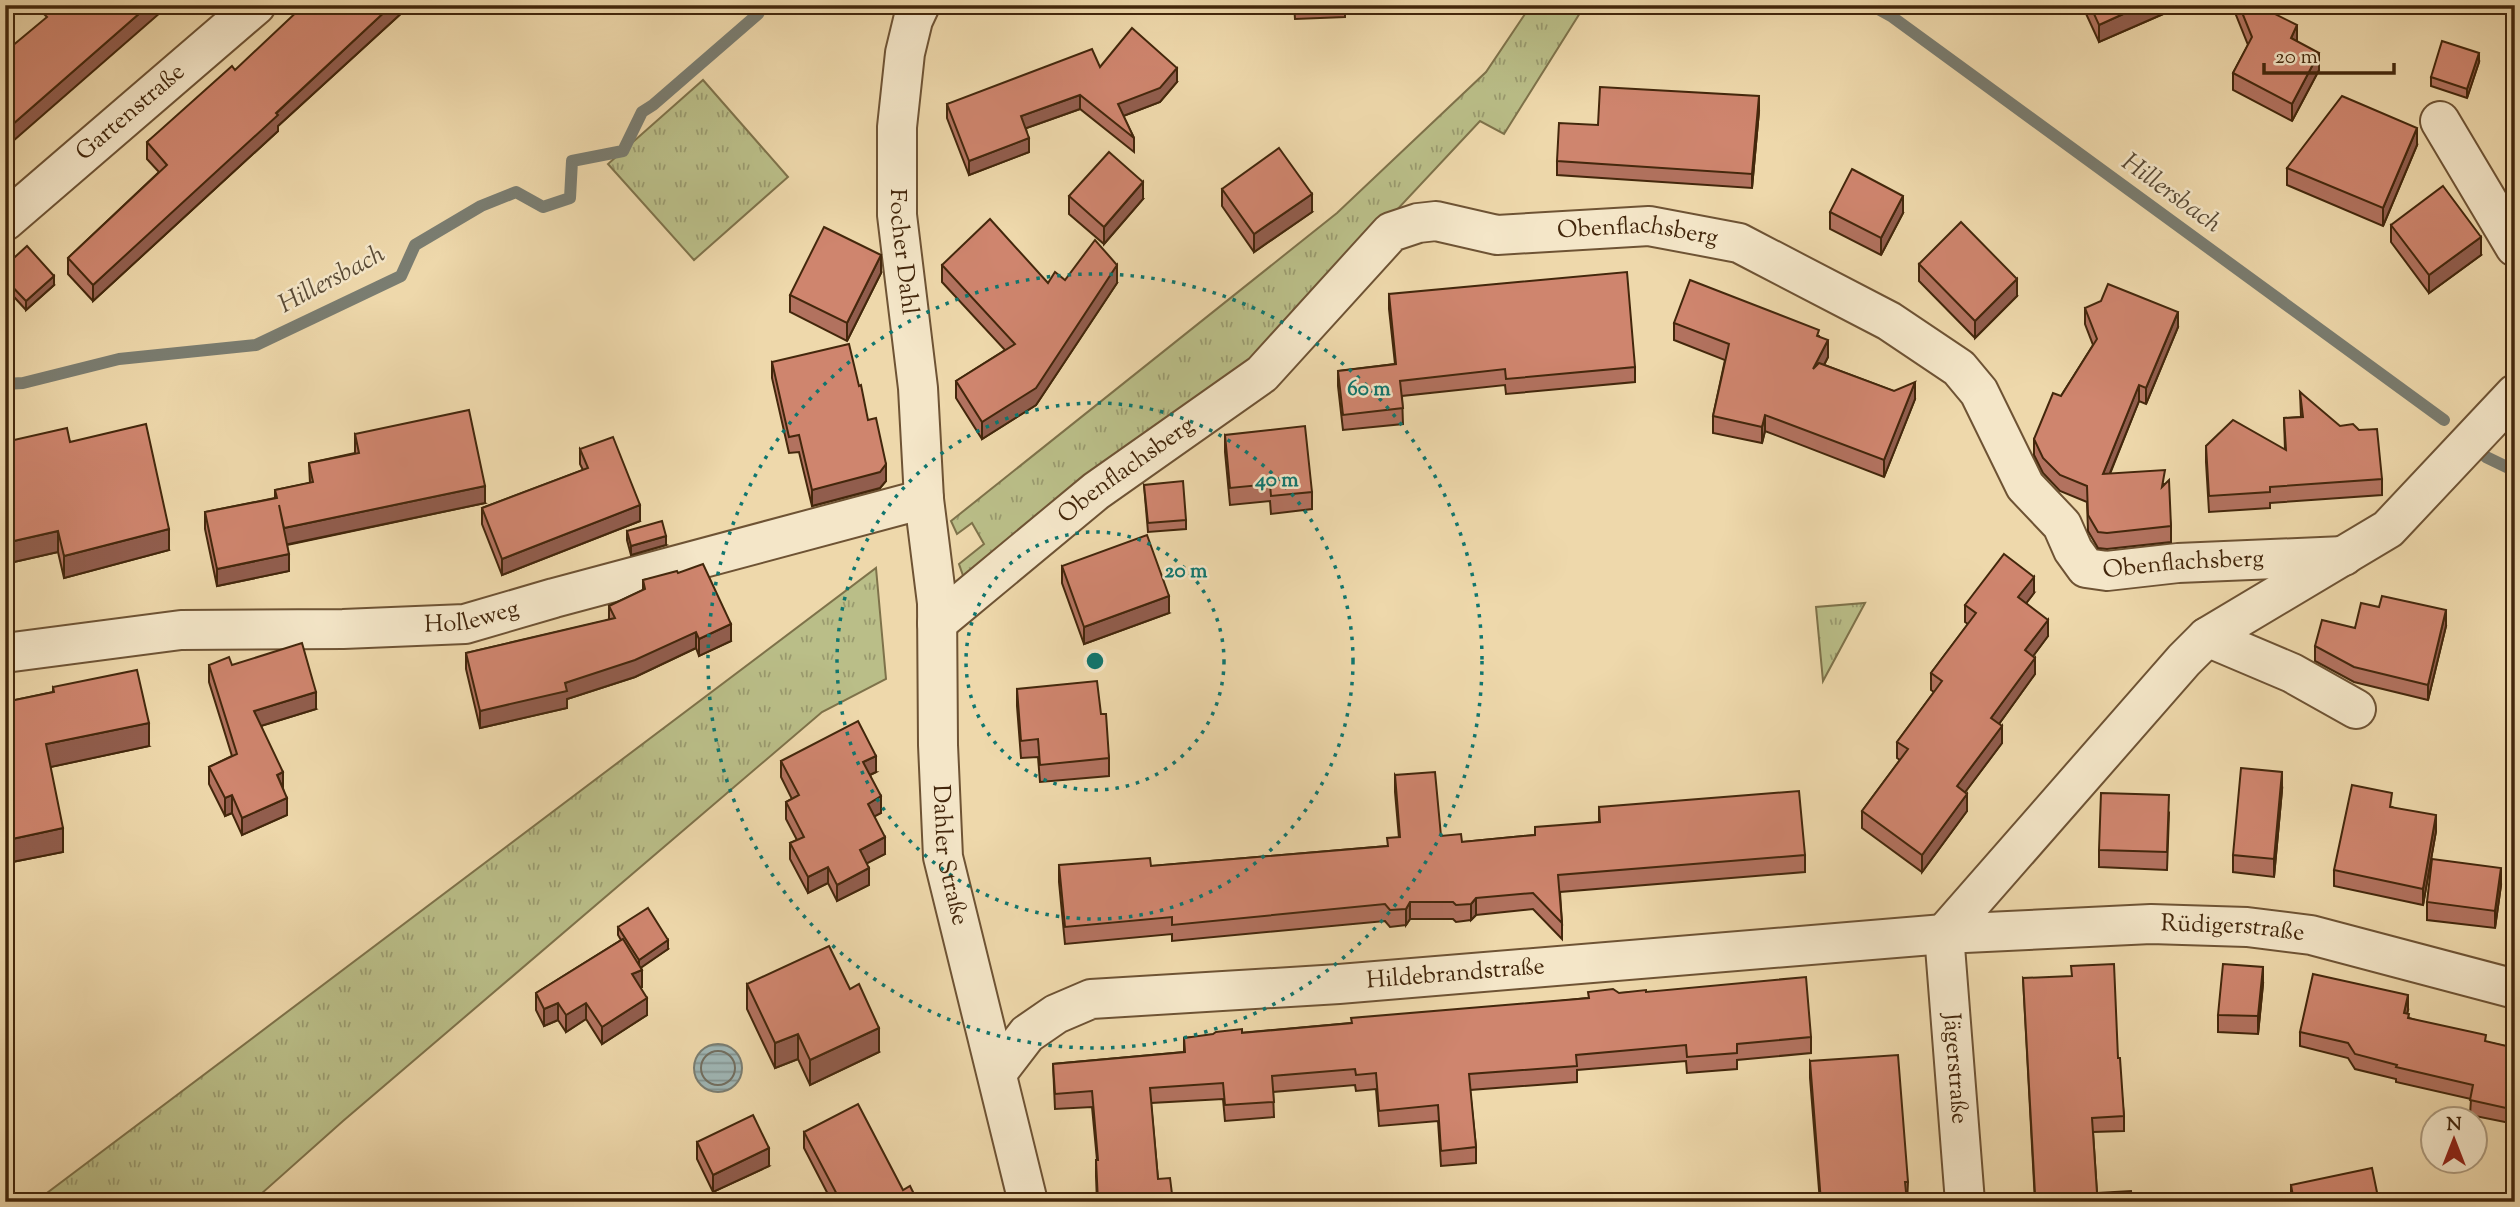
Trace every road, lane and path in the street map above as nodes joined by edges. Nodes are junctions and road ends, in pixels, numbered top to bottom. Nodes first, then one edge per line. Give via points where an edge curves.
1 (256, 5) edge
2 (920, 5) edge
3 (2440, 121) dead end
4 (5, 221) edge
5 (2515, 247) edge
6 (2515, 394) edge
7 (924, 499) junction
8 (2344, 556) junction
9 (936, 623) junction
10 (2207, 637) junction
11 (5, 653) edge
12 (2356, 709) dead end
13 (1944, 934) junction
14 (2515, 989) edge
15 (997, 1073) junction
16 (1028, 1202) edge
17 (1965, 1202) edge

1 - 4 street, Gartenstraße
2 - 7 street, Focher Dahl via 905,53 897,127 897,215 918,388
3 - 5 street
6 - 8 street, Obenflachsberg via 2388,529
7 - 9 street, Dahler Straße
7 - 11 street, Holleweg via 466,624 181,630
8 - 9 street, Obenflachsberg via 2107,571 2086,568 2062,525 2025,486 1979,393 1959,368 1889,321 1739,243 1649,226 1497,235 1436,221 1360,241 1262,374 1096,491
8 - 10 street, Obenflachsberg
9 - 15 street, Dahler Straße via 943,857
10 - 12 street via 2292,673
10 - 13 street, Obenflachsberg
13 - 14 street, Rüdigerstraße via 2151,924 2247,927 2311,935
13 - 15 street, Hildebrandstraße via 1353,983 1091,999 1056,1014 1027,1034
13 - 17 street, Jägerstraße
15 - 16 street, Dahler Straße

